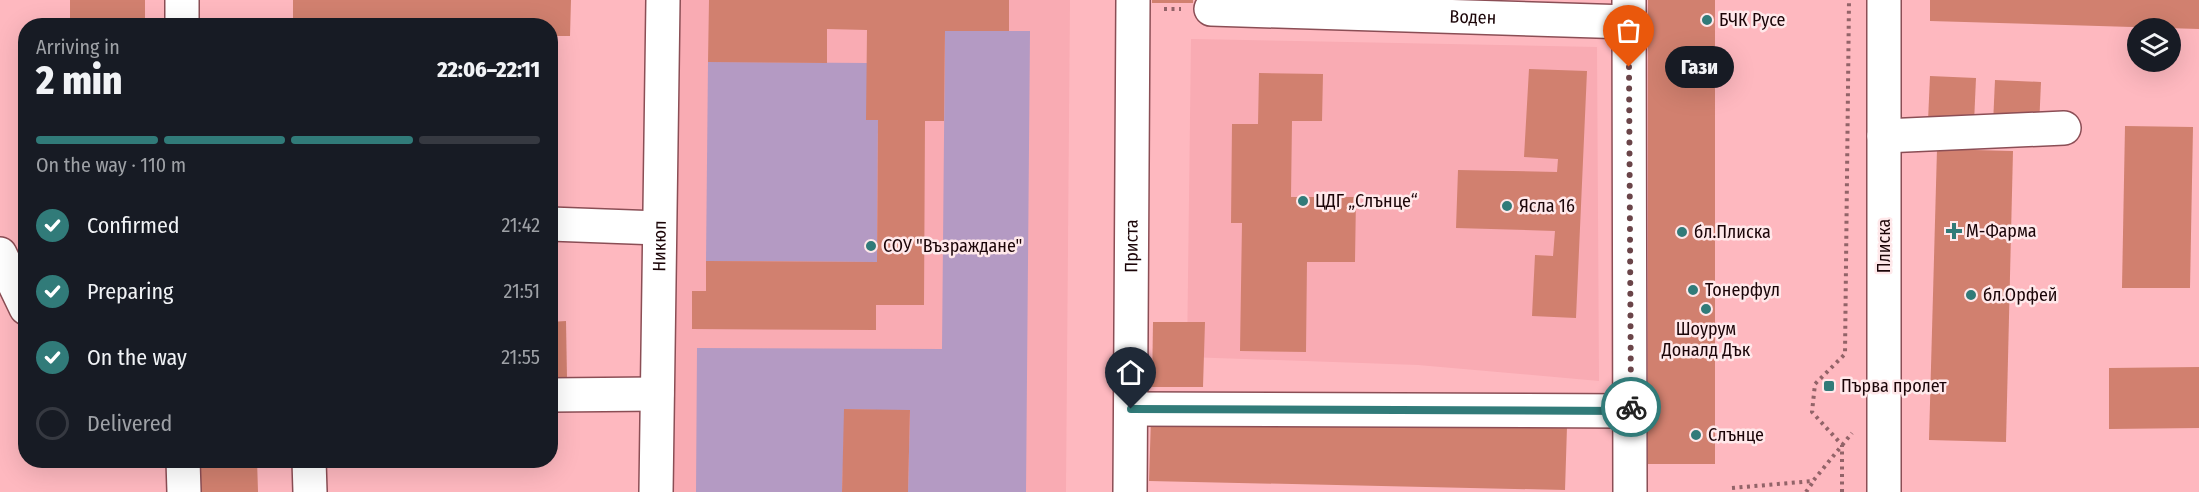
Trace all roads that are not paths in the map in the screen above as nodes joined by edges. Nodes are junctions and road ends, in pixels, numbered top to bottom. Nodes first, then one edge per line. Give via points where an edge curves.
1 (182, 0) edge
2 (663, 0) edge
3 (1884, 0) edge
4 (1133, 5) edge
5 (1274, 6) edge
6 (1443, 8) edge
7 (1210, 9) road end
8 (1629, 11) edge
9 (182, 18) edge
10 (2064, 128) dead end
11 (1884, 136) junction
12 (558, 224) edge
13 (659, 228) junction
14 (0, 254) edge
15 (18, 291) edge
16 (558, 394) edge
17 (657, 394) junction
18 (1131, 409) junction
19 (1631, 411) junction
20 (183, 468) edge
21 (309, 468) edge
22 (184, 492) edge
23 (310, 492) edge
24 (656, 492) edge
25 (1130, 492) edge
26 (1630, 492) edge
27 (1884, 492) edge

1 - 9 street
2 - 13 street, Никюп
3 - 11 street, Плиска
4 - 18 street, Приста
5 - 6 street, Воден
5 - 7 street, Воден
6 - 8 street, Воден
8 - 19 street
10 - 11 street
11 - 27 street, Плиска
12 - 13 street
13 - 17 street, Никюп
14 - 15 street
16 - 17 street
17 - 24 street, Никюп
18 - 19 street
18 - 25 street, Приста
19 - 26 street
20 - 22 street
21 - 23 street

